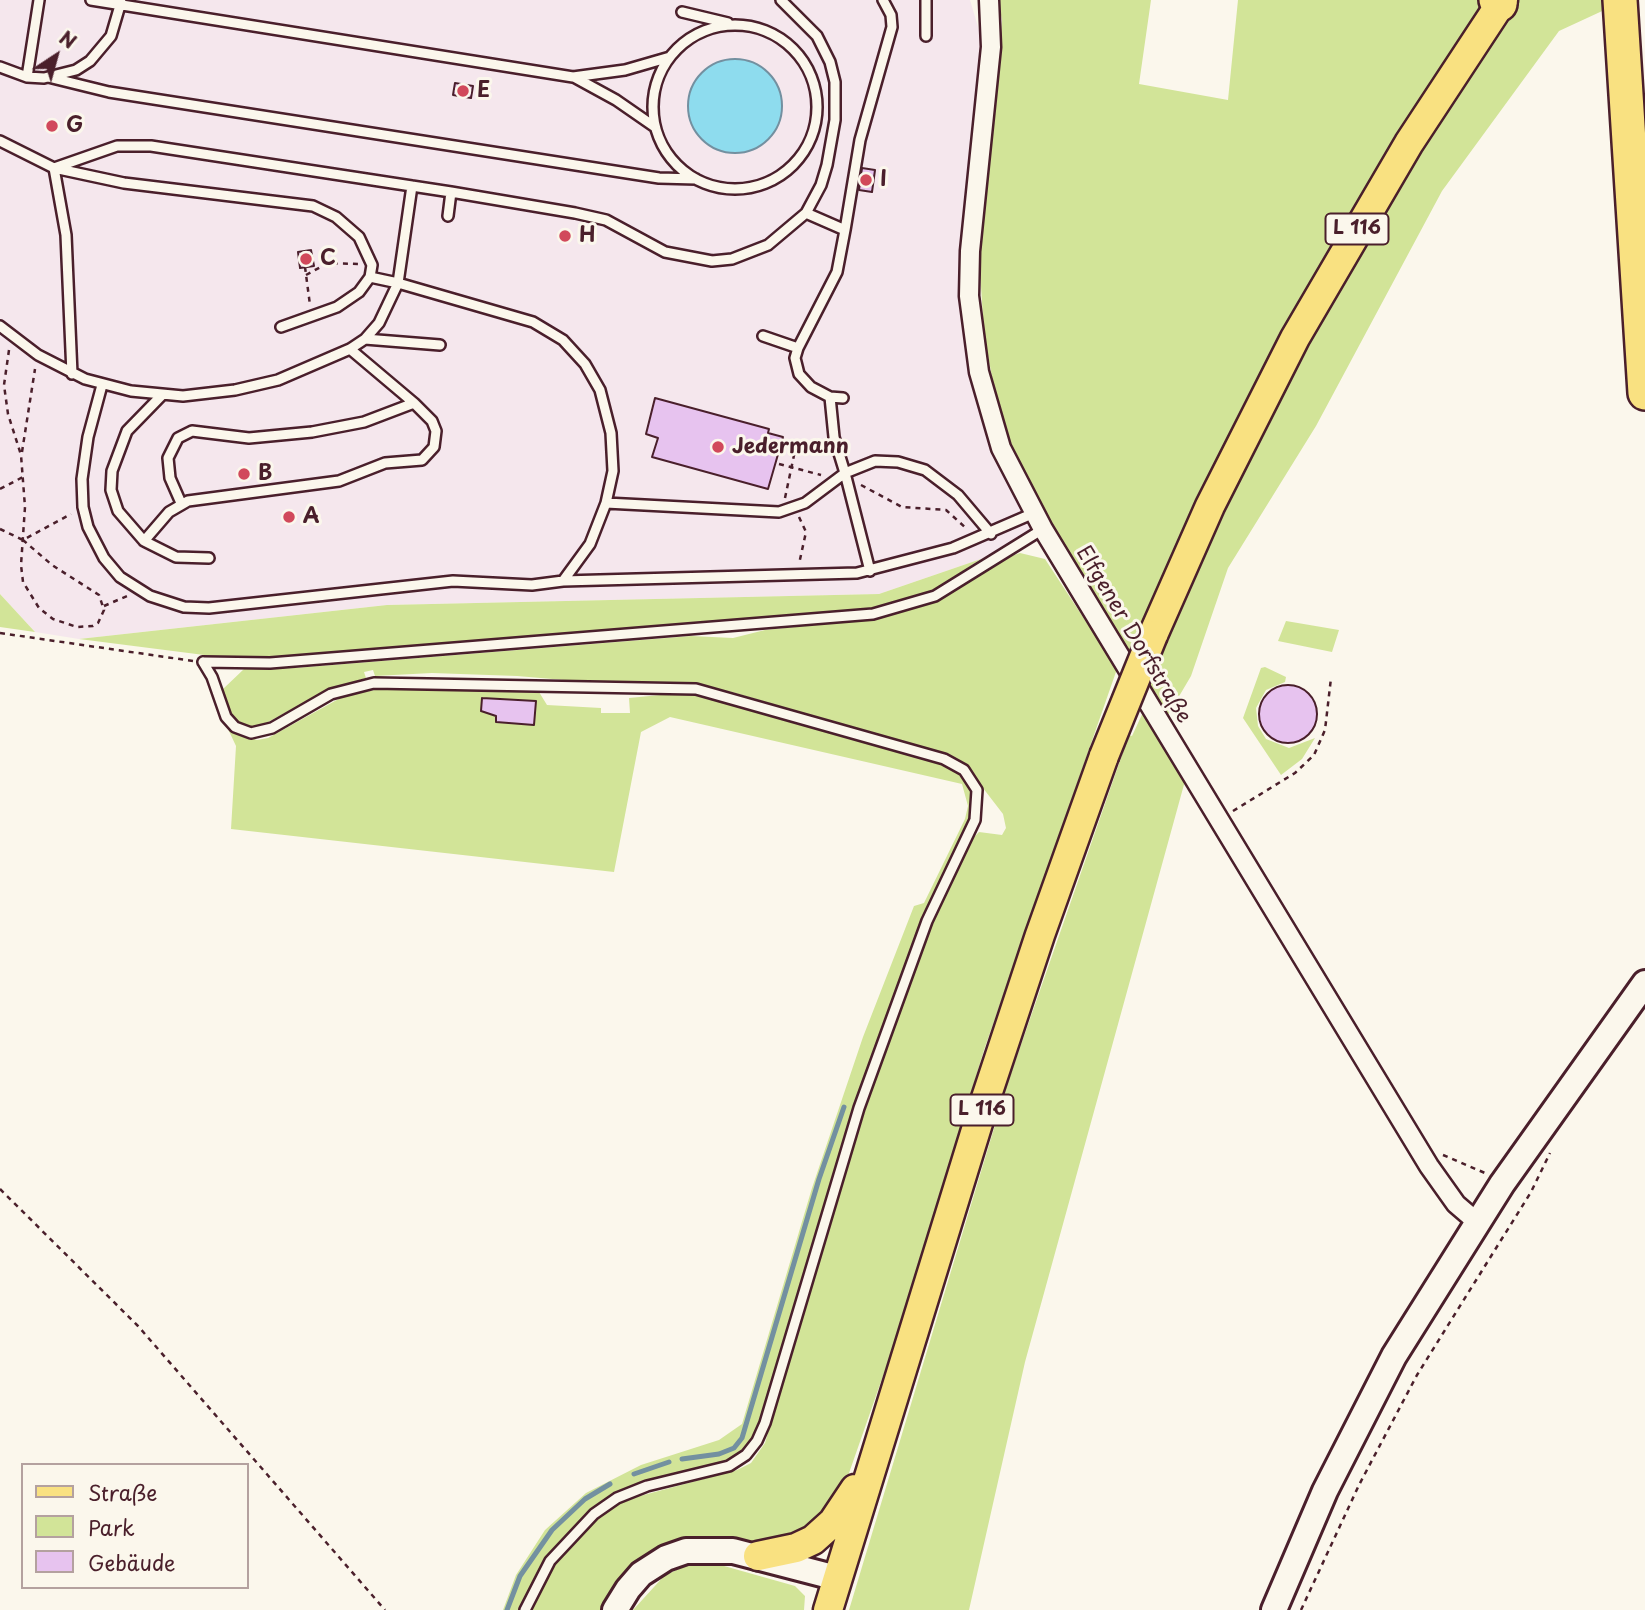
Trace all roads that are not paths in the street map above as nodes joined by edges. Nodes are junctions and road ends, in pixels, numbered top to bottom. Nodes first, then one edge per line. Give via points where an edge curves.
1 (40, 0) edge
2 (91, 0) edge
3 (780, 0) edge
4 (883, 0) edge
5 (926, 0) edge
6 (989, 0) edge
7 (1620, 0) edge
8 (1500, 1) edge
9 (121, 2) edge
10 (682, 12) dead end
11 (736, 25) junction
12 (926, 36) dead end
13 (670, 57) junction
14 (0, 67) edge
15 (573, 76) junction
16 (27, 77) junction
17 (48, 77) junction
18 (655, 127) junction
19 (0, 141) edge
20 (54, 168) junction
21 (696, 179) junction
22 (412, 186) junction
23 (452, 192) junction
24 (806, 213) junction
25 (448, 216) dead end
26 (845, 230) junction
27 (370, 277) junction
28 (398, 283) junction
29 (0, 326) edge
30 (281, 327) dead end
31 (763, 336) dead end
32 (365, 338) junction
33 (440, 345) dead end
34 (798, 348) junction
35 (350, 349) junction
36 (72, 374) junction
37 (102, 384) junction
38 (1645, 393) edge
39 (162, 395) junction
40 (830, 397) junction
41 (843, 398) dead end
42 (414, 403) junction
43 (845, 473) junction
44 (181, 503) junction
45 (606, 503) junction
46 (1034, 513) junction
47 (1043, 529) junction
48 (991, 534) junction
49 (144, 541) junction
50 (209, 558) dead end
51 (870, 571) junction
52 (563, 581) junction
53 (1644, 985) edge
54 (1477, 1222) junction
55 (870, 1467) junction
56 (758, 1556) junction
57 (837, 1578) junction
58 (525, 1610) edge
59 (615, 1610) edge
60 (828, 1610) edge
61 (1274, 1610) edge

1 - 16 lane
2 - 9 lane
3 - 24 lane via 817,36 835,82 836,110 827,165
4 - 26 lane via 892,27 860,140
5 - 12 lane
6 - 46 street, Elfgener Dorfstraße via 991,47 970,251 970,313 994,429
7 - 38 highway
8 - 55 main road, L 116, bridge via 1409,143 1295,338 1210,506 1153,635 1104,757 1021,992
9 - 15 lane
9 - 17 lane via 118,21 102,50 76,70
10 - 11 lane
11 - 13 lane via 699,33
11 - 21 lane via 775,35 796,52 815,88 814,128 795,163 761,185 721,188
13 - 15 lane via 625,70
13 - 18 lane via 654,90
14 - 16 lane
15 - 18 lane
16 - 17 lane
17 - 21 lane via 109,92 659,178
18 - 21 lane via 666,152
19 - 20 lane
20 - 22 lane via 117,146 133,145
20 - 27 lane via 124,183 313,206 353,231 365,246 372,265
20 - 36 lane via 66,235
22 - 23 lane
22 - 28 lane
23 - 24 lane via 597,217 665,252 704,261 732,259 768,245
23 - 25 lane
24 - 26 lane
26 - 34 lane via 837,272
27 - 28 lane
27 - 30 lane via 353,297 312,318
28 - 32 lane via 388,309
28 - 45 lane via 533,322 576,354 593,378 609,418 614,459
29 - 36 lane
31 - 34 lane
32 - 33 lane
32 - 35 lane
34 - 40 lane via 799,374
35 - 39 lane via 258,385 197,395
35 - 42 lane
36 - 37 lane
37 - 39 lane
37 - 52 lane via 85,455 83,508 108,565 140,591 174,605 209,608 440,582
39 - 49 lane via 127,431 112,471 111,490 118,510
40 - 41 lane
40 - 43 lane via 834,437
42 - 44 lane via 364,422 312,432 249,438 188,433 174,444 168,458 170,478
42 - 44 lane via 436,431 434,447 422,460 384,463 339,481
43 - 45 lane via 805,503 779,512
43 - 48 lane via 875,461 925,470 958,495
43 - 51 lane
44 - 49 lane
45 - 52 lane via 590,544
46 - 47 street, Elfgener Dorfstraße
46 - 48 lane
47 - 54 street, Elfgener Dorfstraße via 1413,1139 1448,1194
47 - 58 lane via 943,592 873,614 262,664 203,662 226,717 235,727 251,733 272,728 331,694 374,683 696,689 944,759 964,770 977,790 975,820 932,909 863,1097 757,1441 729,1466 647,1486 594,1514 550,1561
48 - 51 lane
49 - 50 lane via 182,559
51 - 52 lane
53 - 54 street
54 - 61 street via 1363,1413
55 - 56 main road via 819,1536 804,1545
55 - 57 main road, L 116
56 - 57 street
56 - 59 street via 720,1549 675,1554 641,1574
57 - 60 main road, L 116

